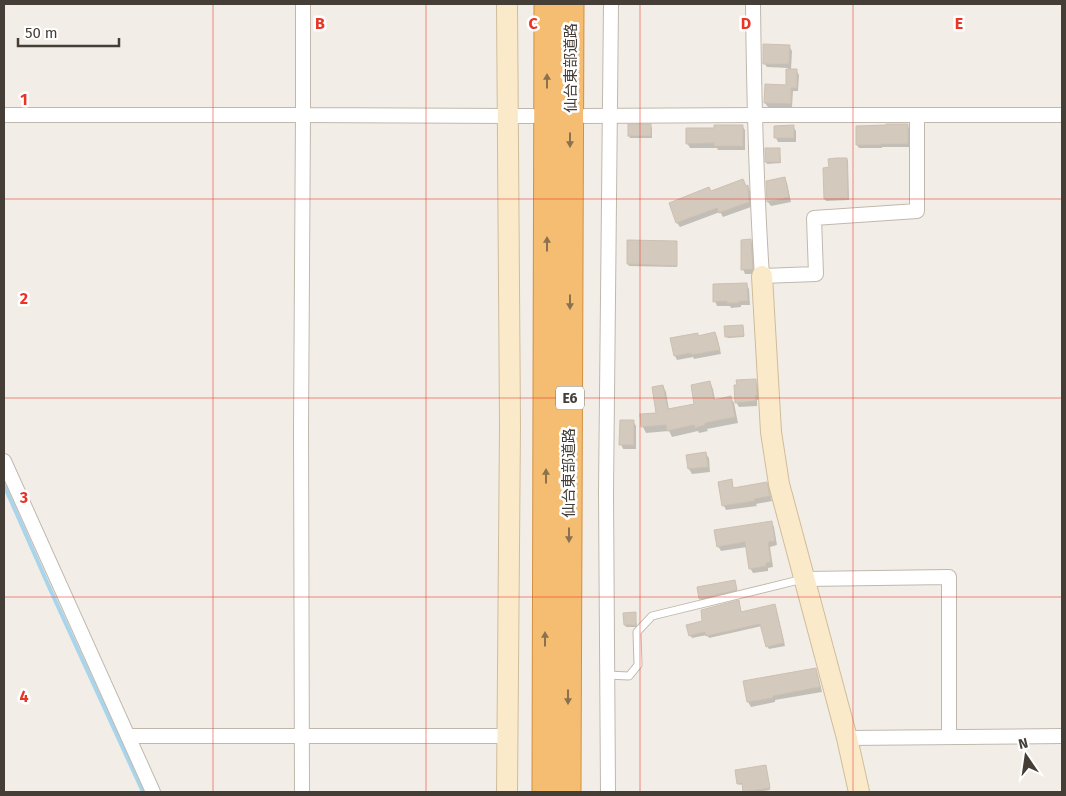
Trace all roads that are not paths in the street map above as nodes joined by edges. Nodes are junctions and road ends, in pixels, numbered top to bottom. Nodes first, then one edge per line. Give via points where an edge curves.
1 (303, 4) edge
2 (507, 4) edge
3 (547, 4) edge
4 (571, 4) edge
5 (611, 4) edge
6 (752, 4) edge
7 (754, 114) junction
8 (4, 115) edge
9 (303, 115) junction
10 (508, 115) junction
11 (917, 115) junction
12 (1062, 115) edge
13 (533, 116) dead end
14 (585, 116) dead end
15 (610, 116) junction
16 (762, 276) junction
17 (4, 461) edge
18 (804, 578) junction
19 (607, 675) junction
20 (128, 736) junction
21 (302, 736) junction
22 (508, 736) junction
23 (1062, 736) edge
24 (949, 737) junction
25 (847, 738) junction
26 (153, 792) edge
27 (302, 792) edge
28 (507, 792) edge
29 (545, 792) edge
30 (568, 792) edge
31 (608, 792) edge
32 (859, 792) edge

1 - 9 street
2 - 10 street
29 -> 3 highway, 仙台東部道路 / E6
4 -> 30 highway, 仙台東部道路 / E6
5 - 15 street
6 - 7 street
7 - 11 street
7 - 15 street
7 - 16 street
8 - 9 street
9 - 10 street
9 - 21 street
10 - 13 street
10 - 22 street
11 - 12 street
11 - 16 street via 917,211 814,218 816,274
14 - 15 street
15 - 19 street
16 - 18 street via 771,432 780,484
17 - 20 street
18 - 19 lane via 652,616 637,632 638,665 629,676
18 - 24 street via 949,577
18 - 25 street
19 - 31 street
20 - 21 street
20 - 26 street
21 - 22 street
21 - 27 street
22 - 28 street
23 - 24 street
24 - 25 street
25 - 32 street

